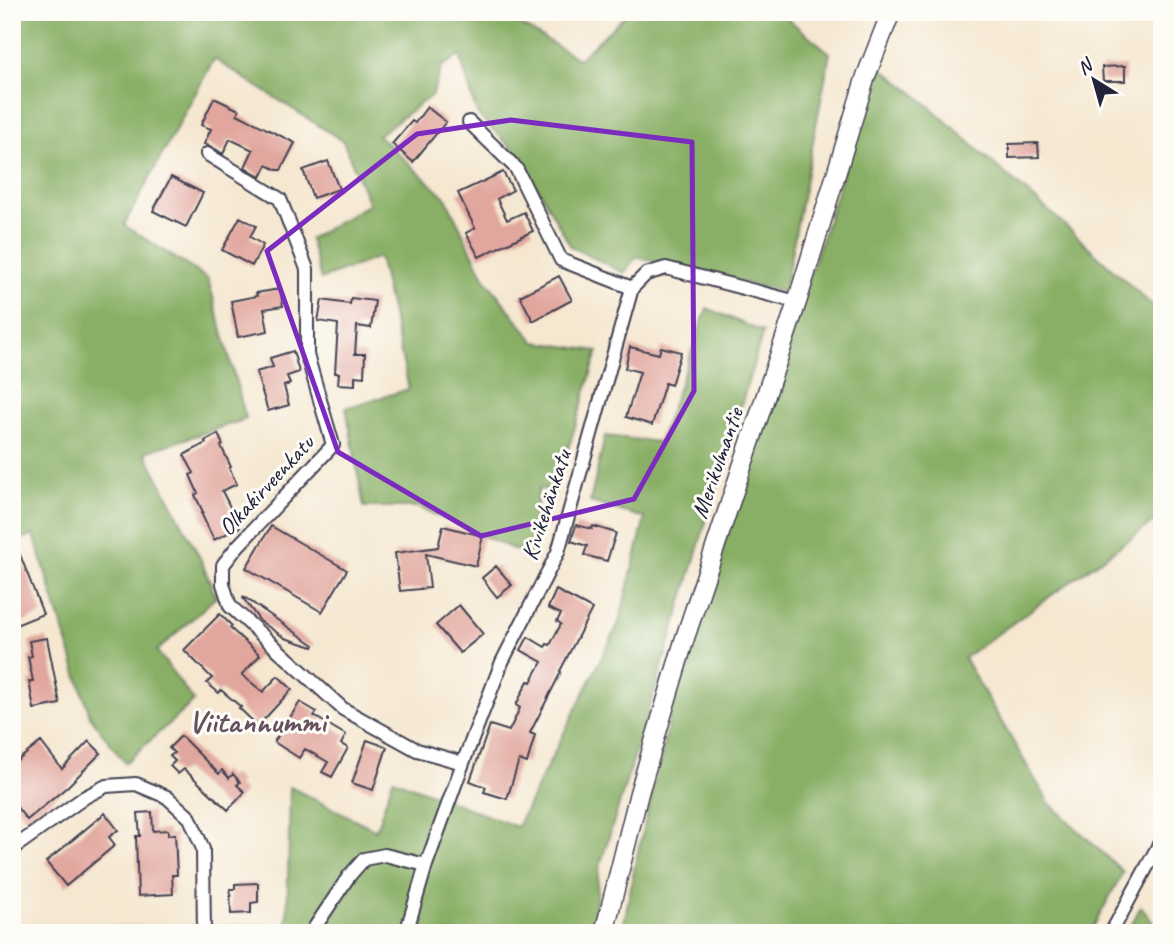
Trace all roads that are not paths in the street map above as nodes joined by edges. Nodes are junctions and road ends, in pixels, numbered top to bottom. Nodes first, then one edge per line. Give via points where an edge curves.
1 (891, 12) edge
2 (469, 122) dead end
3 (207, 154) dead end
4 (632, 288) junction
5 (797, 302) junction
6 (463, 763) junction
7 (1162, 839) edge
8 (12, 849) edge
9 (426, 866) junction
10 (204, 933) edge
11 (311, 933) edge
12 (406, 933) edge
13 (604, 933) edge
14 (1111, 933) edge

1 - 5 street, Merikulmantie via 866,76
2 - 4 street via 516,168 561,260
3 - 6 street, Olkakirveenkatu via 280,199 307,269 307,355 333,445 223,565 230,606 343,709 417,750
4 - 5 street via 646,274 666,268
4 - 6 street, Kivikehänkatu via 558,552 502,662
5 - 13 street, Merikulmantie via 684,641
6 - 9 street, Kivikehänkatu
7 - 14 street
8 - 10 street via 106,786 135,784 167,797 190,818 203,849
9 - 11 street via 385,855 364,859
9 - 12 street, Kivikehänkatu

